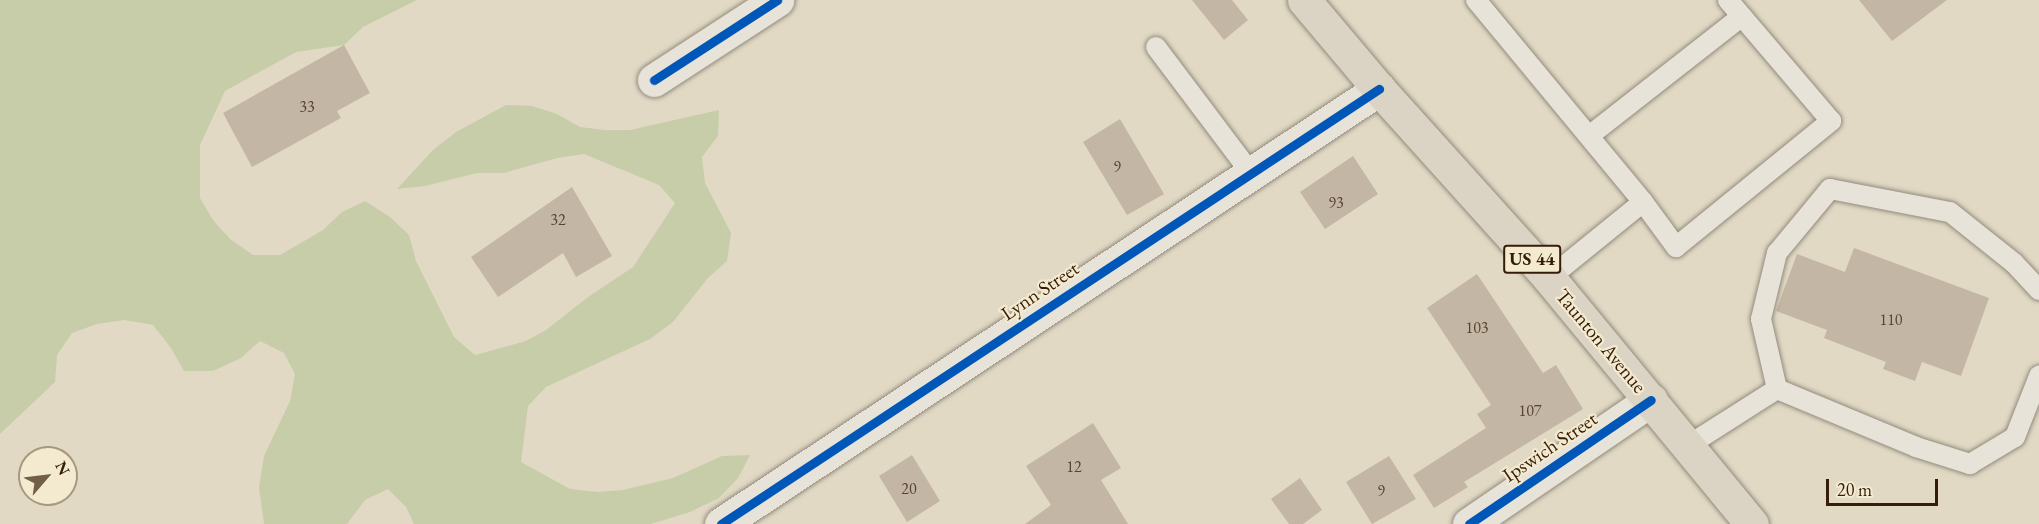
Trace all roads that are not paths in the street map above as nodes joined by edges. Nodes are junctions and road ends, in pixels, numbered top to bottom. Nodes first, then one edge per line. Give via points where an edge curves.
1 (777, 0) edge
2 (1304, 0) edge
3 (1476, 0) edge
4 (1728, 0) edge
5 (1742, 16) junction
6 (1156, 47) dead end
7 (654, 80) dead end
8 (1379, 89) junction
9 (1589, 136) junction
10 (1251, 173) junction
11 (1643, 202) junction
12 (1549, 278) junction
13 (2039, 290) edge
14 (2039, 376) edge
15 (1777, 388) junction
16 (1651, 400) junction
17 (1689, 445) junction
18 (721, 524) edge
19 (1469, 524) edge
20 (1752, 524) edge

1 - 7 street
2 - 8 highway, Taunton Avenue / US 44
3 - 9 lane
4 - 5 lane
5 - 9 lane
5 - 11 lane via 1831,121 1676,247
6 - 10 lane
8 - 10 street, Lynn Street
8 - 12 highway, Taunton Avenue / US 44
9 - 11 lane
10 - 18 street, Lynn Street
11 - 12 lane
12 - 16 highway, Taunton Avenue / US 44
13 - 15 lane via 2014,262 1950,212 1830,189 1777,253 1761,319
14 - 15 lane via 2015,437 1970,464 1916,447
15 - 17 lane
16 - 17 highway, Taunton Avenue / US 44
16 - 19 street, Ipswich Street
17 - 20 highway, Taunton Avenue / US 44

